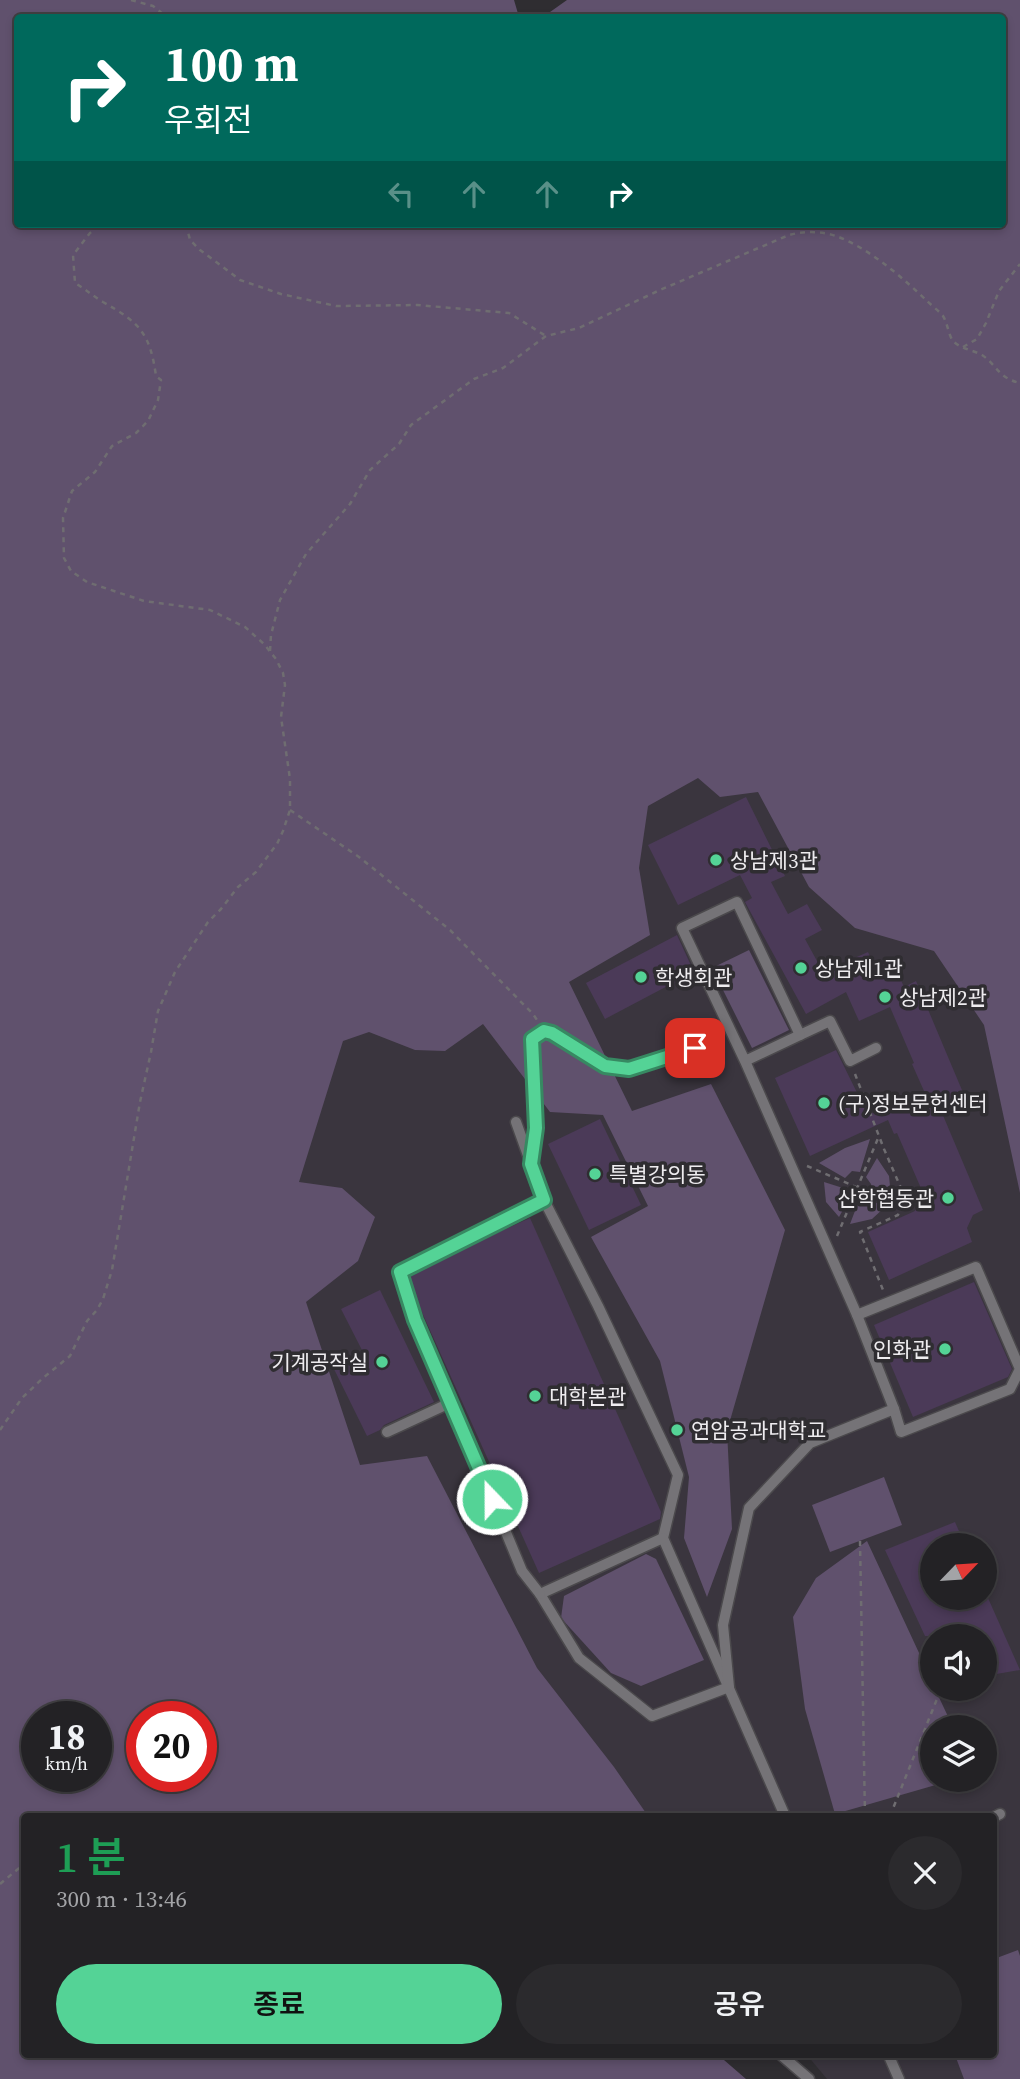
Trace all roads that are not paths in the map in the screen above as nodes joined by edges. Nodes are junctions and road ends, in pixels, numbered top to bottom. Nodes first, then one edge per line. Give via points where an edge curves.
1 (800, 1035) junction
2 (717, 1041) dead end
3 (876, 1048) dead end
4 (745, 1061) junction
5 (516, 1122) dead end
6 (531, 1164) junction
7 (544, 1200) junction
8 (857, 1315) junction
9 (452, 1402) junction
10 (894, 1409) junction
11 (387, 1433) dead end
12 (663, 1538) junction
13 (540, 1594) junction
14 (729, 1687) junction
15 (784, 1813) edge
16 (784, 2058) edge
17 (890, 2058) edge
18 (808, 2079) edge
19 (899, 2079) edge

1 - 3 lane via 830,1021 850,1061
1 - 4 lane
1 - 4 lane via 737,902 682,928
2 - 6 lane via 629,1069 605,1066 544,1031 532,1039 536,1128
4 - 8 lane
5 - 6 lane
6 - 7 lane
7 - 9 lane via 400,1272 415,1320
7 - 12 lane via 678,1475
8 - 10 lane
8 - 10 lane via 976,1267 1020,1369 1010,1389 901,1432
9 - 11 lane
9 - 13 lane via 522,1571
10 - 14 lane via 810,1443 748,1508 723,1625
12 - 13 lane
12 - 14 lane
13 - 14 lane via 579,1658 652,1716
14 - 15 lane
16 - 18 lane
17 - 19 lane

